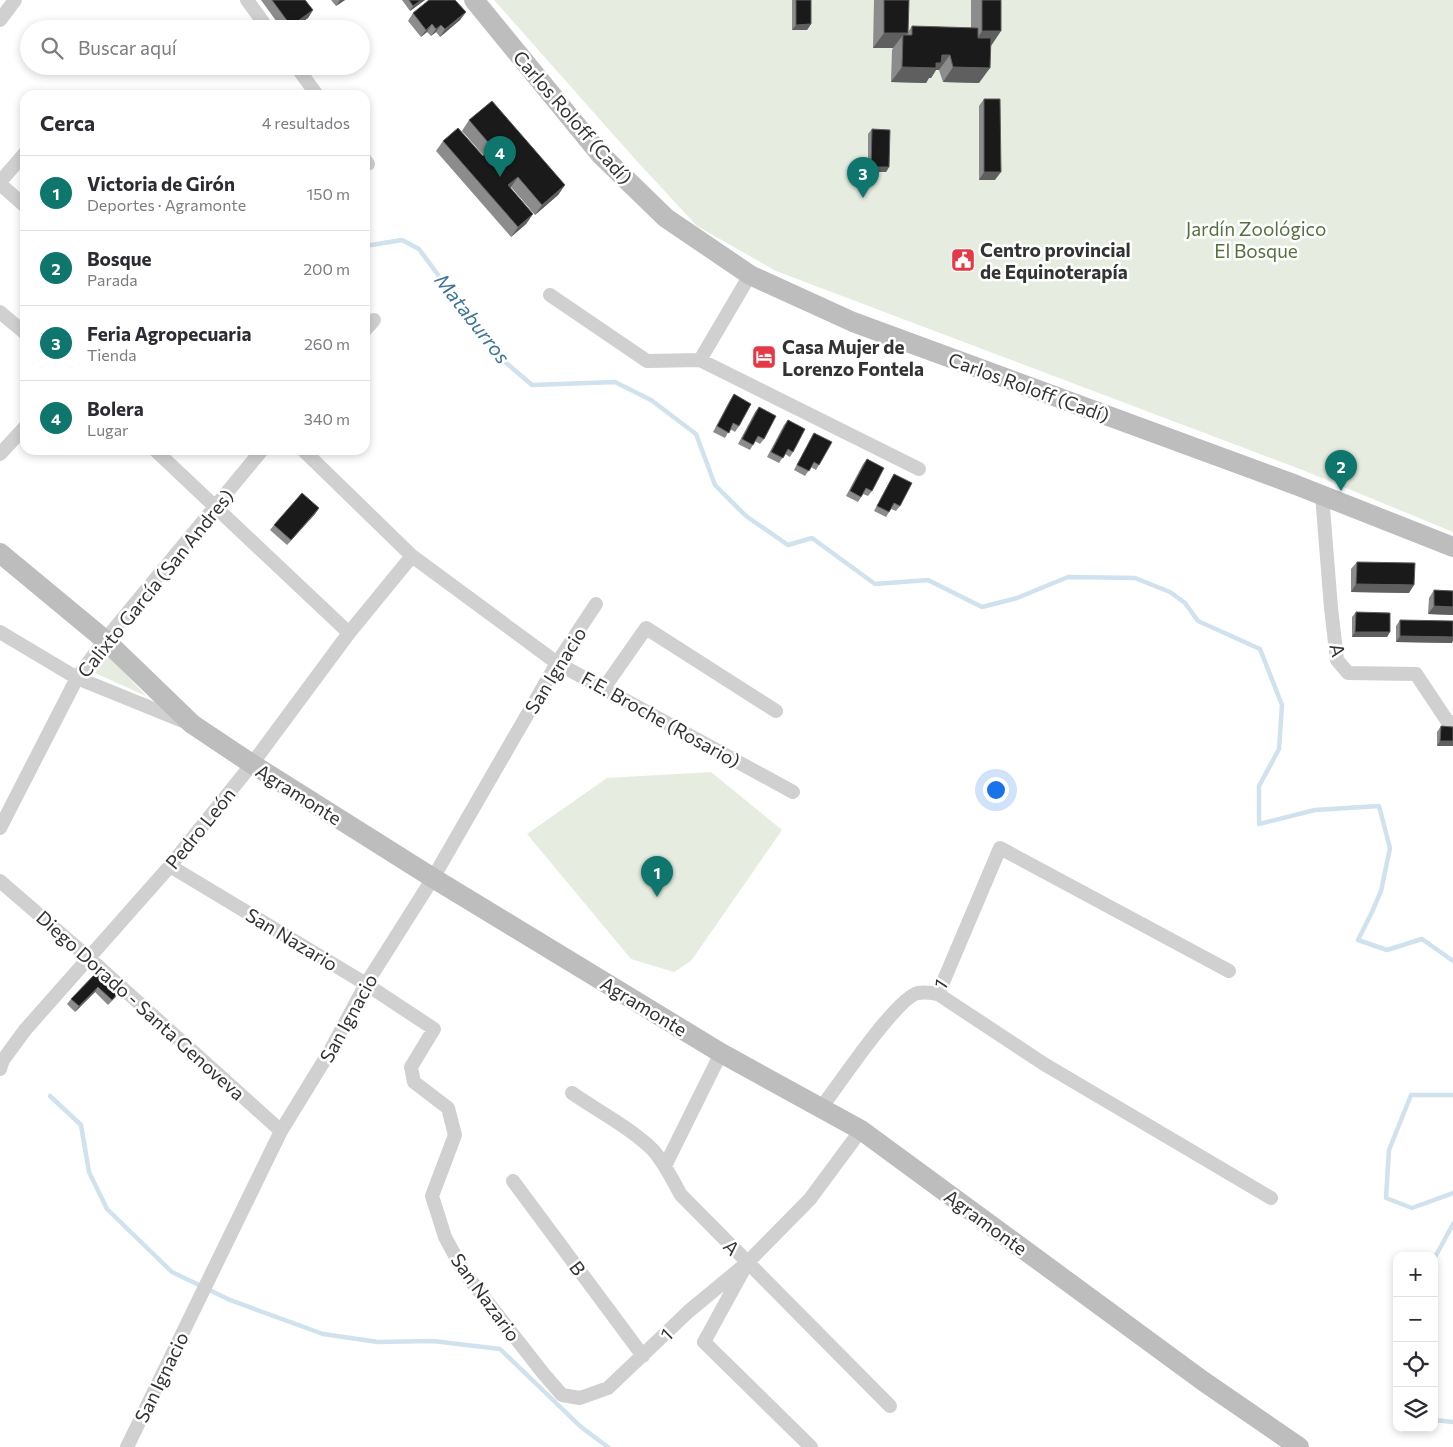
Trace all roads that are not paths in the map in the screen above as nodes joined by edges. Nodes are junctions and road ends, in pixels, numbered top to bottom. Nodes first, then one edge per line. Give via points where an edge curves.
1 (15, 0) edge
2 (247, 0) edge
3 (474, 0) edge
4 (0, 20) edge
5 (261, 20) edge
6 (303, 75) edge
7 (313, 90) edge
8 (20, 159) edge
9 (0, 183) edge
10 (20, 201) edge
11 (750, 276) junction
12 (550, 294) dead end
13 (0, 312) edge
14 (20, 329) edge
15 (700, 360) junction
16 (20, 432) edge
17 (0, 454) edge
18 (160, 455) edge
19 (258, 455) edge
20 (308, 455) edge
21 (919, 469) dead end
22 (1322, 495) junction
23 (216, 507) junction
24 (1453, 547) edge
25 (0, 553) edge
26 (412, 556) junction
27 (596, 604) dead end
28 (0, 632) edge
29 (349, 633) junction
30 (105, 640) junction
31 (557, 663) junction
32 (77, 678) junction
33 (604, 688) junction
34 (776, 711) dead end
35 (1453, 722) edge
36 (192, 724) junction
37 (252, 764) junction
38 (793, 792) dead end
39 (0, 828) edge
40 (170, 866) junction
41 (433, 878) junction
42 (0, 881) edge
43 (89, 958) junction
44 (1229, 971) dead end
45 (366, 984) junction
46 (938, 994) junction
47 (721, 1053) junction
48 (0, 1069) edge
49 (572, 1093) dead end
50 (821, 1108) junction
51 (861, 1130) junction
52 (281, 1131) junction
53 (665, 1166) junction
54 (512, 1181) dead end
55 (1271, 1198) dead end
56 (748, 1263) junction
57 (643, 1356) junction
58 (580, 1398) joint
59 (890, 1406) dead end
60 (126, 1447) edge
61 (811, 1447) edge
62 (1299, 1447) edge

1 - 4 street
2 - 5 street
3 - 11 street, Carlos Roloff (Cadí) via 600,154 666,218
6 - 7 street
8 - 9 street
9 - 10 street
11 - 15 street
11 - 22 street, Carlos Roloff (Cadí) via 853,322
12 - 15 street via 647,360
13 - 14 street
15 - 21 street
16 - 17 street
18 - 23 street
19 - 23 street, Calixto García (San Andres)
20 - 26 street, F.E. Broche (Rosario)
22 - 24 street, Carlos Roloff (Cadí)
22 - 35 street, A via 1337,660 1348,673 1416,674 1448,722
23 - 29 street
23 - 30 street, Calixto García (San Andres)
25 - 30 street, Agramonte
26 - 29 street, Pedro León
26 - 31 street, F.E. Broche (Rosario)
27 - 31 street, San Ignacio
28 - 32 street
29 - 37 street, Pedro León
30 - 32 street, Calixto García (San Andres)
30 - 36 street, Agramonte
31 - 33 street, F.E. Broche (Rosario)
31 - 41 street, San Ignacio
32 - 36 street
32 - 39 street, Calixto García (San Andres)
33 - 34 street via 646,628
33 - 38 street, F.E. Broche (Rosario)
36 - 37 street, Agramonte
37 - 40 street, Pedro León
37 - 41 street, Agramonte
40 - 43 street, Pedro León
40 - 45 street, San Nazario
41 - 45 street, San Ignacio
41 - 47 street, Agramonte
42 - 43 street, Diego Dorado - Santa Genoveva
43 - 48 street, Pedro León via 25,1030
43 - 52 street, Diego Dorado - Santa Genoveva
44 - 46 street, 1 via 1000,848
45 - 52 street, San Ignacio
45 - 58 street, San Nazario via 434,1029 411,1067 414,1082 448,1108 455,1135 432,1196 444,1237 464,1272 543,1373 562,1395
46 - 50 street, 1 via 918,993 902,1003
46 - 55 street via 1044,1064
47 - 50 street, Agramonte
47 - 53 street
49 - 53 street, A via 632,1133 652,1149
50 - 51 street, Agramonte
51 - 56 street, 1 via 810,1199
51 - 62 street, Agramonte via 1203,1381
52 - 60 street, San Ignacio
53 - 56 street, A via 681,1195
54 - 57 street, B
56 - 57 street, 1 via 689,1311
56 - 59 street, A
56 - 61 street, 1 via 704,1342
57 - 58 street, 1 via 608,1388

